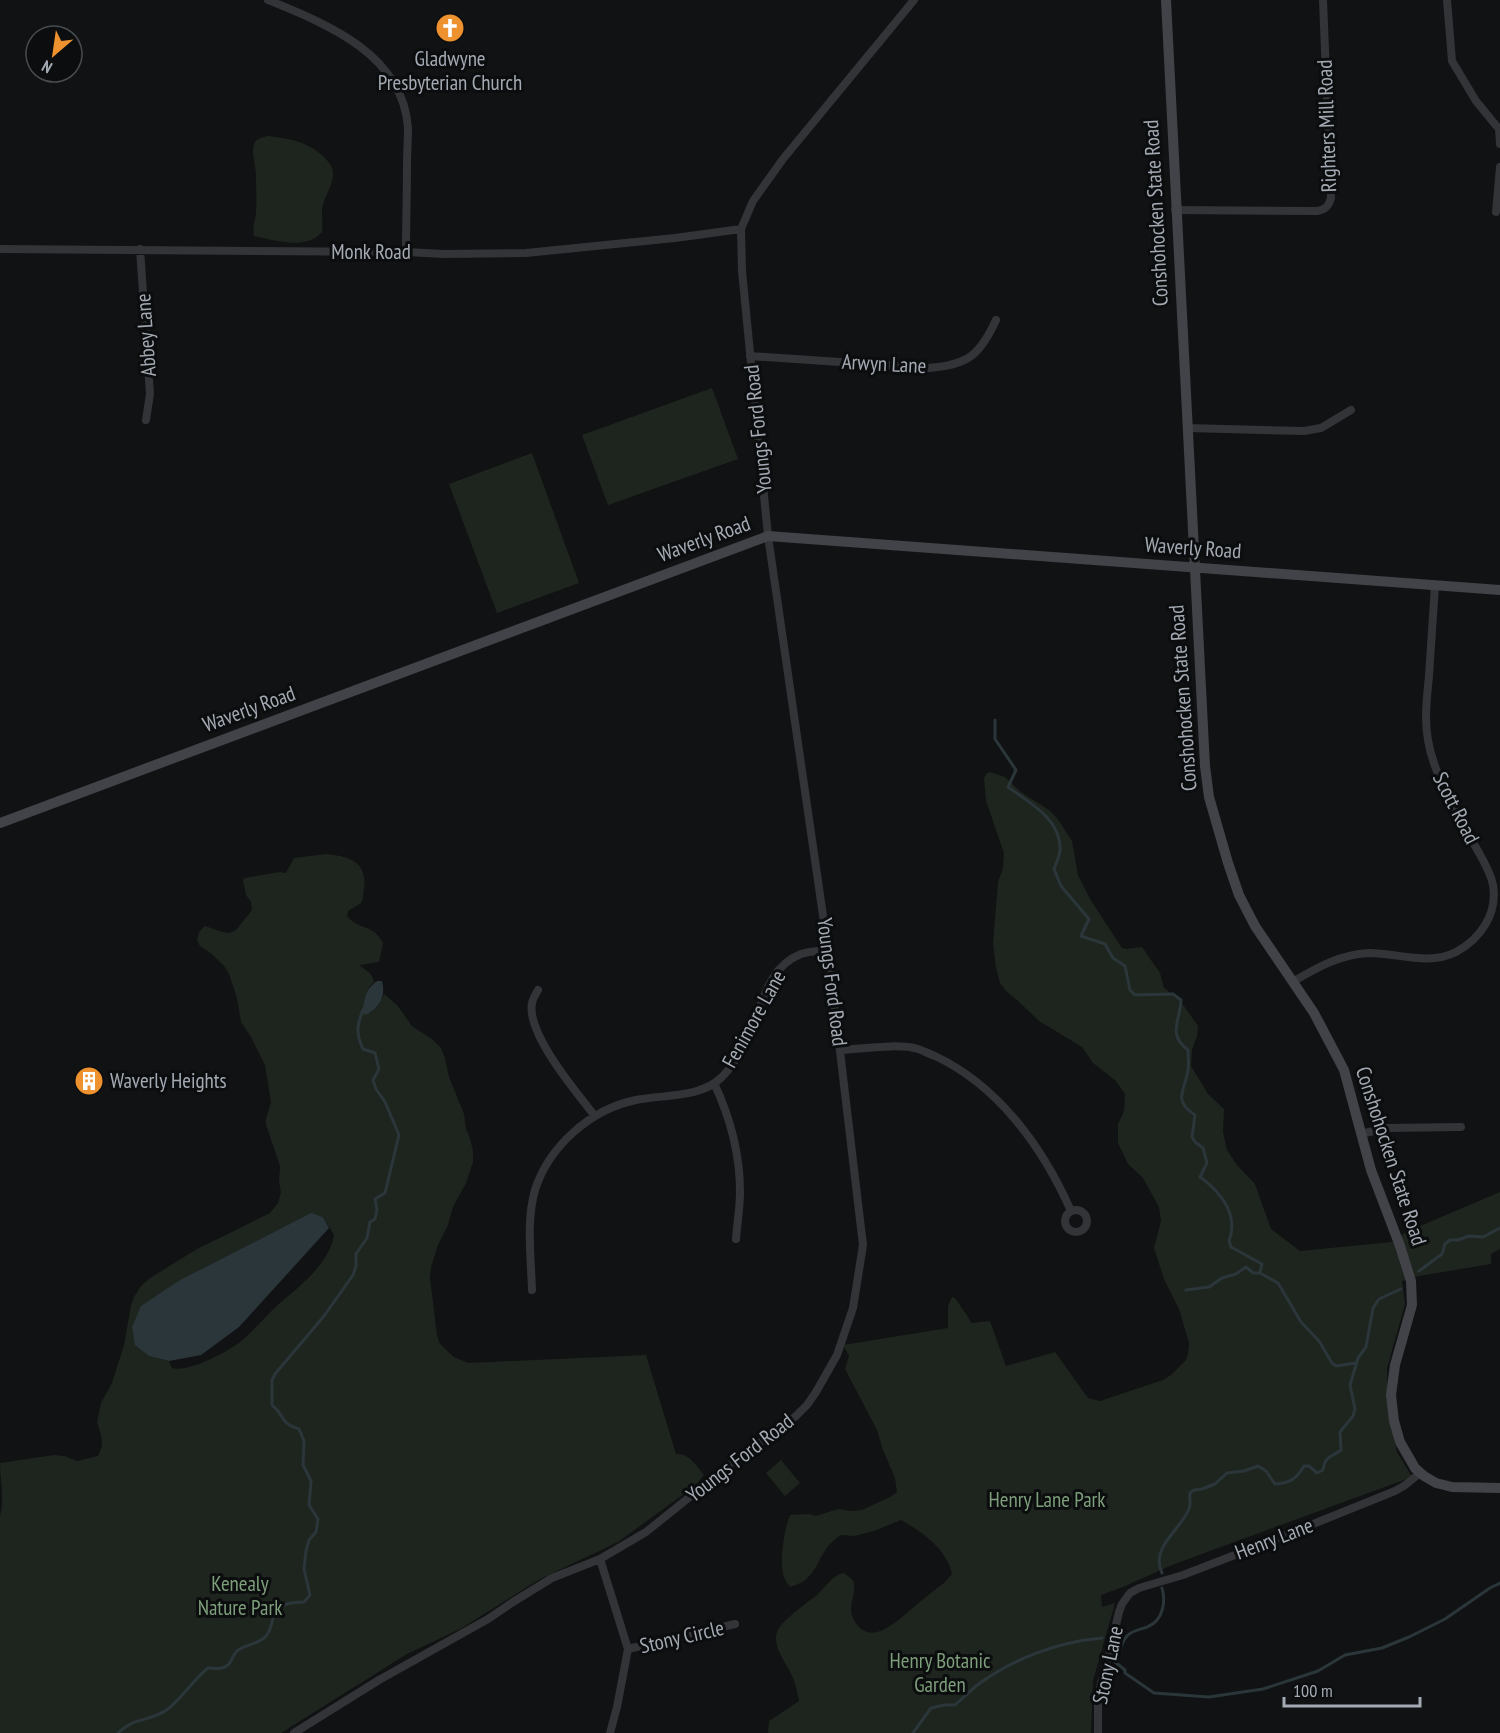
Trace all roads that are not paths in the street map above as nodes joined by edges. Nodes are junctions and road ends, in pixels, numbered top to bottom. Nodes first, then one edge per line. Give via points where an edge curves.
1 (268, 0) edge
2 (914, 0) edge
3 (1166, 0) edge
4 (1323, 0) edge
5 (1447, 0) edge
6 (1500, 144) edge
7 (1500, 167) edge
8 (1175, 210) junction
9 (1496, 212) dead end
10 (741, 229) junction
11 (0, 249) edge
12 (140, 249) junction
13 (406, 252) junction
14 (996, 320) dead end
15 (750, 356) junction
16 (1351, 410) dead end
17 (146, 420) dead end
18 (1187, 428) junction
19 (768, 536) junction
20 (1194, 567) junction
21 (1435, 585) junction
22 (1500, 590) edge
23 (0, 823) edge
24 (828, 950) junction
25 (1294, 981) junction
26 (538, 990) dead end
27 (840, 1050) junction
28 (714, 1083) junction
29 (594, 1116) junction
30 (1461, 1127) dead end
31 (1361, 1134) junction
32 (1071, 1211) dead end
33 (736, 1239) dead end
34 (532, 1290) dead end
35 (1420, 1473) junction
36 (1500, 1488) edge
37 (600, 1559) junction
38 (1125, 1599) joint
39 (735, 1624) dead end
40 (628, 1649) junction
41 (294, 1733) edge
42 (610, 1733) edge
43 (1098, 1733) edge

1 - 13 street via 340,32 376,59 389,75 403,105 408,128
2 - 10 street, Youngs Ford Road via 783,159 753,201
3 - 8 main road, Conshohocken State Road
4 - 8 street, Righters Mill Road via 1331,198 1328,206 1317,211
5 - 6 street via 1452,61 1498,129
7 - 9 street
8 - 18 main road, Conshohocken State Road
10 - 13 street, Monk Road via 526,253
10 - 15 street, Youngs Ford Road
11 - 12 street, Monk Road
12 - 13 street, Monk Road
12 - 17 street, Abbey Lane via 150,394
14 - 15 street, Arwyn Lane via 975,354 940,367
15 - 19 street, Youngs Ford Road
16 - 18 street via 1321,428 1304,431
18 - 20 main road, Conshohocken State Road
19 - 20 main road, Waverly Road
19 - 23 main road, Waverly Road
19 - 24 street, Youngs Ford Road
20 - 21 main road, Waverly Road
20 - 25 main road, Conshohocken State Road via 1209,798 1242,903
21 - 22 main road, Waverly Road
21 - 25 street, Scott Road via 1426,713 1428,740 1439,775 1490,875 1494,895 1488,921 1478,936 1445,956 1359,954 1326,963
24 - 27 street, Youngs Ford Road
24 - 28 street, Fenimore Lane via 803,953 777,971 738,1058
25 - 31 main road, Conshohocken State Road via 1344,1070
26 - 29 street via 532,1004 536,1028 552,1060
27 - 32 street via 917,1048 965,1073 1003,1106 1032,1142
27 - 37 street, Youngs Ford Road via 863,1245 853,1308 838,1352 816,1392 796,1416 646,1532
28 - 29 street, Fenimore Lane via 689,1093 636,1100
28 - 33 street via 734,1135 740,1191
29 - 34 street, Fenimore Lane via 570,1135 548,1163 535,1191 531,1220
30 - 31 street via 1386,1128
31 - 35 main road, Conshohocken State Road via 1412,1289 1391,1402 1400,1442
35 - 36 main road via 1444,1485
35 - 38 street, Henry Lane via 1395,1491 1139,1588
37 - 40 street
37 - 41 street, Youngs Ford Road via 552,1578
38 - 43 street, Stony Lane via 1101,1683
39 - 40 street, Stony Circle
40 - 42 street

